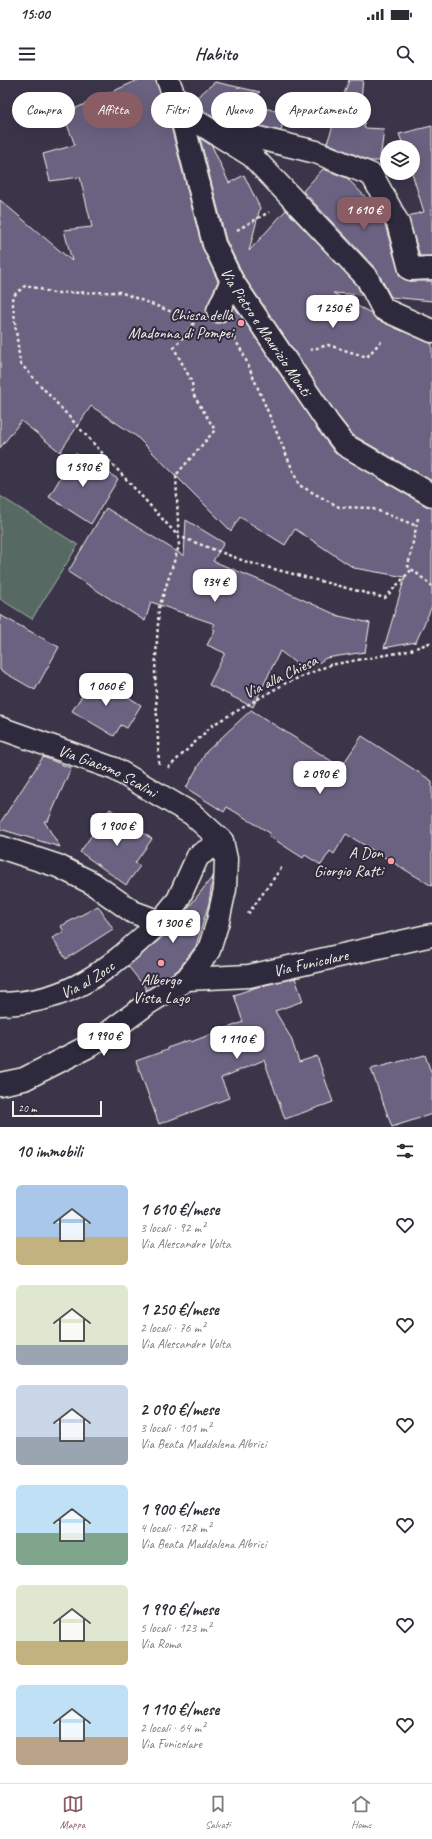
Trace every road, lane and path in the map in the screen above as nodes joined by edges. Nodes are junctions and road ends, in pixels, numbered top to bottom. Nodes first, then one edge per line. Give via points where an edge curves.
1 (168, 80) edge
2 (173, 92) edge
3 (203, 126) edge
4 (184, 128) edge
5 (213, 132) junction
6 (292, 198) junction
7 (214, 244) junction
8 (432, 268) edge
9 (232, 281) junction
10 (218, 311) dead end
11 (402, 318) junction
12 (228, 330) dead end
13 (432, 331) edge
14 (282, 356) junction
15 (427, 493) edge
16 (417, 526) junction
17 (178, 536) junction
18 (412, 569) junction
19 (432, 586) edge
20 (432, 642) edge
21 (0, 728) edge
22 (160, 767) dead end
23 (165, 770) dead end
24 (222, 841) junction
25 (0, 847) edge
26 (160, 922) junction
27 (432, 935) edge
28 (187, 979) junction
29 (0, 1004) edge
30 (0, 1084) edge

1 - 2 street, Via Pietro e Maurizio Monti
3 - 5 street
4 - 7 street, Via Pietro e Maurizio Monti
5 - 6 street via 252,156
5 - 8 street via 246,135 316,152 372,175 398,223 410,269
6 - 7 path
6 - 11 street via 367,278 383,309
7 - 9 street, Via Pietro e Maurizio Monti
9 - 10 street
9 - 14 street, Via Pietro e Maurizio Monti
11 - 13 street
11 - 14 path via 367,357 328,346
12 - 16 path via 243,353 299,485 340,507 371,508
14 - 15 street, Via Pietro e Maurizio Monti via 345,445
15 - 16 path
16 - 18 path via 408,566
17 - 17 path via 176,476 215,430 193,394 192,382 174,348 196,322 120,292 54,293 26,286 12,296 20,363
17 - 18 path via 247,562 385,598
17 - 22 path via 178,546 159,608 155,672
18 - 19 path
20 - 23 path, Via alla Chiesa via 408,651 330,665 286,683 214,724
21 - 24 street, Via Giacomo Scalini via 115,769 192,814
24 - 26 street, Via al Zocc via 198,856 178,900
24 - 28 street via 226,859 225,889 218,921 209,950
25 - 26 street via 58,866 92,883 133,912
26 - 29 street, Via al Zocc via 101,973 84,983 53,997
27 - 28 street, Via Funicolare via 249,976
28 - 30 street via 147,1004 94,1044 24,1079

